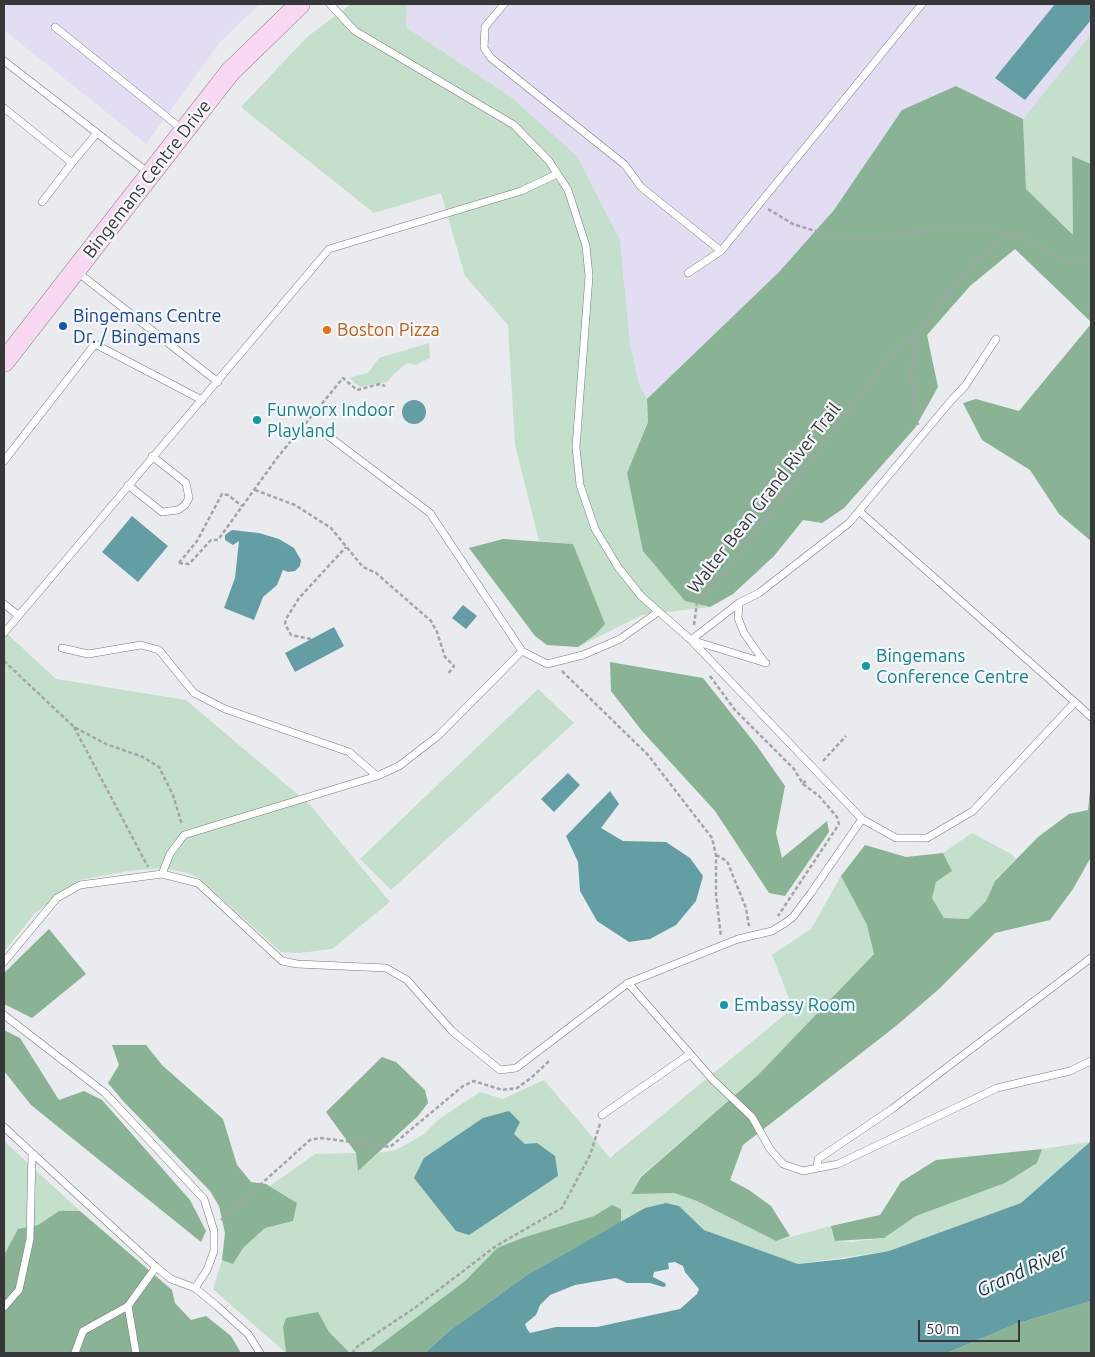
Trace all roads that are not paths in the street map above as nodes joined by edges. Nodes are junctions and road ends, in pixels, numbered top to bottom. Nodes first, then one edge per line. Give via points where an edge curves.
1 (300, 4) edge
2 (330, 4) edge
3 (504, 4) edge
4 (922, 4) edge
5 (55, 27) dead end
6 (4, 62) edge
7 (4, 108) edge
8 (184, 131) junction
9 (97, 133) junction
10 (72, 163) junction
11 (150, 174) junction
12 (558, 174) junction
13 (42, 202) dead end
14 (721, 250) junction
15 (75, 270) junction
16 (688, 273) dead end
17 (996, 339) dead end
18 (4, 362) edge
19 (218, 382) junction
20 (202, 400) junction
21 (319, 428) dead end
22 (152, 456) junction
23 (4, 461) edge
24 (128, 485) junction
25 (859, 511) junction
26 (739, 603) junction
27 (4, 604) edge
28 (658, 612) junction
29 (18, 614) junction
30 (4, 633) edge
31 (691, 640) junction
32 (62, 648) dead end
33 (522, 651) junction
34 (1075, 702) junction
35 (1091, 717) edge
36 (377, 776) junction
37 (862, 819) junction
38 (162, 874) junction
39 (1091, 958) edge
40 (4, 962) edge
41 (628, 983) junction
42 (4, 1015) edge
43 (690, 1054) junction
44 (1091, 1061) edge
45 (602, 1115) road end
46 (4, 1127) edge
47 (32, 1153) junction
48 (817, 1168) junction
49 (156, 1267) junction
50 (195, 1288) junction
51 (128, 1306) junction
52 (4, 1307) edge
53 (262, 1352) edge
54 (75, 1353) edge
55 (136, 1353) edge

1 - 8 main road, Bingemans Centre Drive via 230,72
2 - 12 lane via 355,31 514,125 549,160
3 - 14 lane via 486,27 484,48 491,58 625,165 641,187
4 - 14 lane
5 - 8 lane
6 - 9 lane
7 - 10 lane
8 - 11 main road, Bingemans Centre Drive
9 - 10 lane
9 - 11 lane
10 - 13 lane
11 - 15 main road, Bingemans Centre Drive
12 - 19 lane via 521,191 329,249
12 - 28 lane via 568,190 586,246 589,276 576,447 580,485 596,529 618,568
14 - 16 lane
15 - 18 main road, Bingemans Centre Drive
15 - 19 lane
17 - 25 lane via 965,386
19 - 20 lane
20 - 22 lane
20 - 23 lane via 95,344
21 - 33 lane via 430,513
22 - 24 lane
22 - 24 lane via 186,483 189,498 185,505 178,510 162,512
24 - 29 lane
25 - 26 lane via 849,523 759,593
25 - 34 lane
26 - 31 lane
26 - 31 lane via 738,618 744,633 766,663
27 - 29 lane
28 - 31 lane
28 - 33 lane via 620,640 583,655 547,664
29 - 30 lane
31 - 37 lane
32 - 36 lane via 88,654 141,645 159,650 194,693 225,709 349,752
33 - 36 lane via 438,736 399,766
34 - 35 lane
34 - 37 lane via 973,811 928,838 896,838
36 - 38 lane via 184,835 170,854
37 - 41 lane via 793,917 772,931 722,946
38 - 40 lane via 80,885 57,898
38 - 41 lane via 198,883 282,961 386,968 407,980 452,1031 500,1070 516,1068
39 - 48 lane via 892,1109 818,1159
41 - 43 lane
42 - 50 lane via 105,1093 204,1200 213,1228 214,1250 207,1270
43 - 45 lane
43 - 48 lane via 752,1118 783,1164 803,1171
44 - 48 lane via 1070,1071 997,1088 838,1164
46 - 47 lane
47 - 49 lane
47 - 52 lane via 30,1240 19,1290
49 - 50 lane via 171,1278
49 - 51 lane
50 - 53 lane via 248,1334
51 - 54 lane via 84,1331
51 - 55 lane

